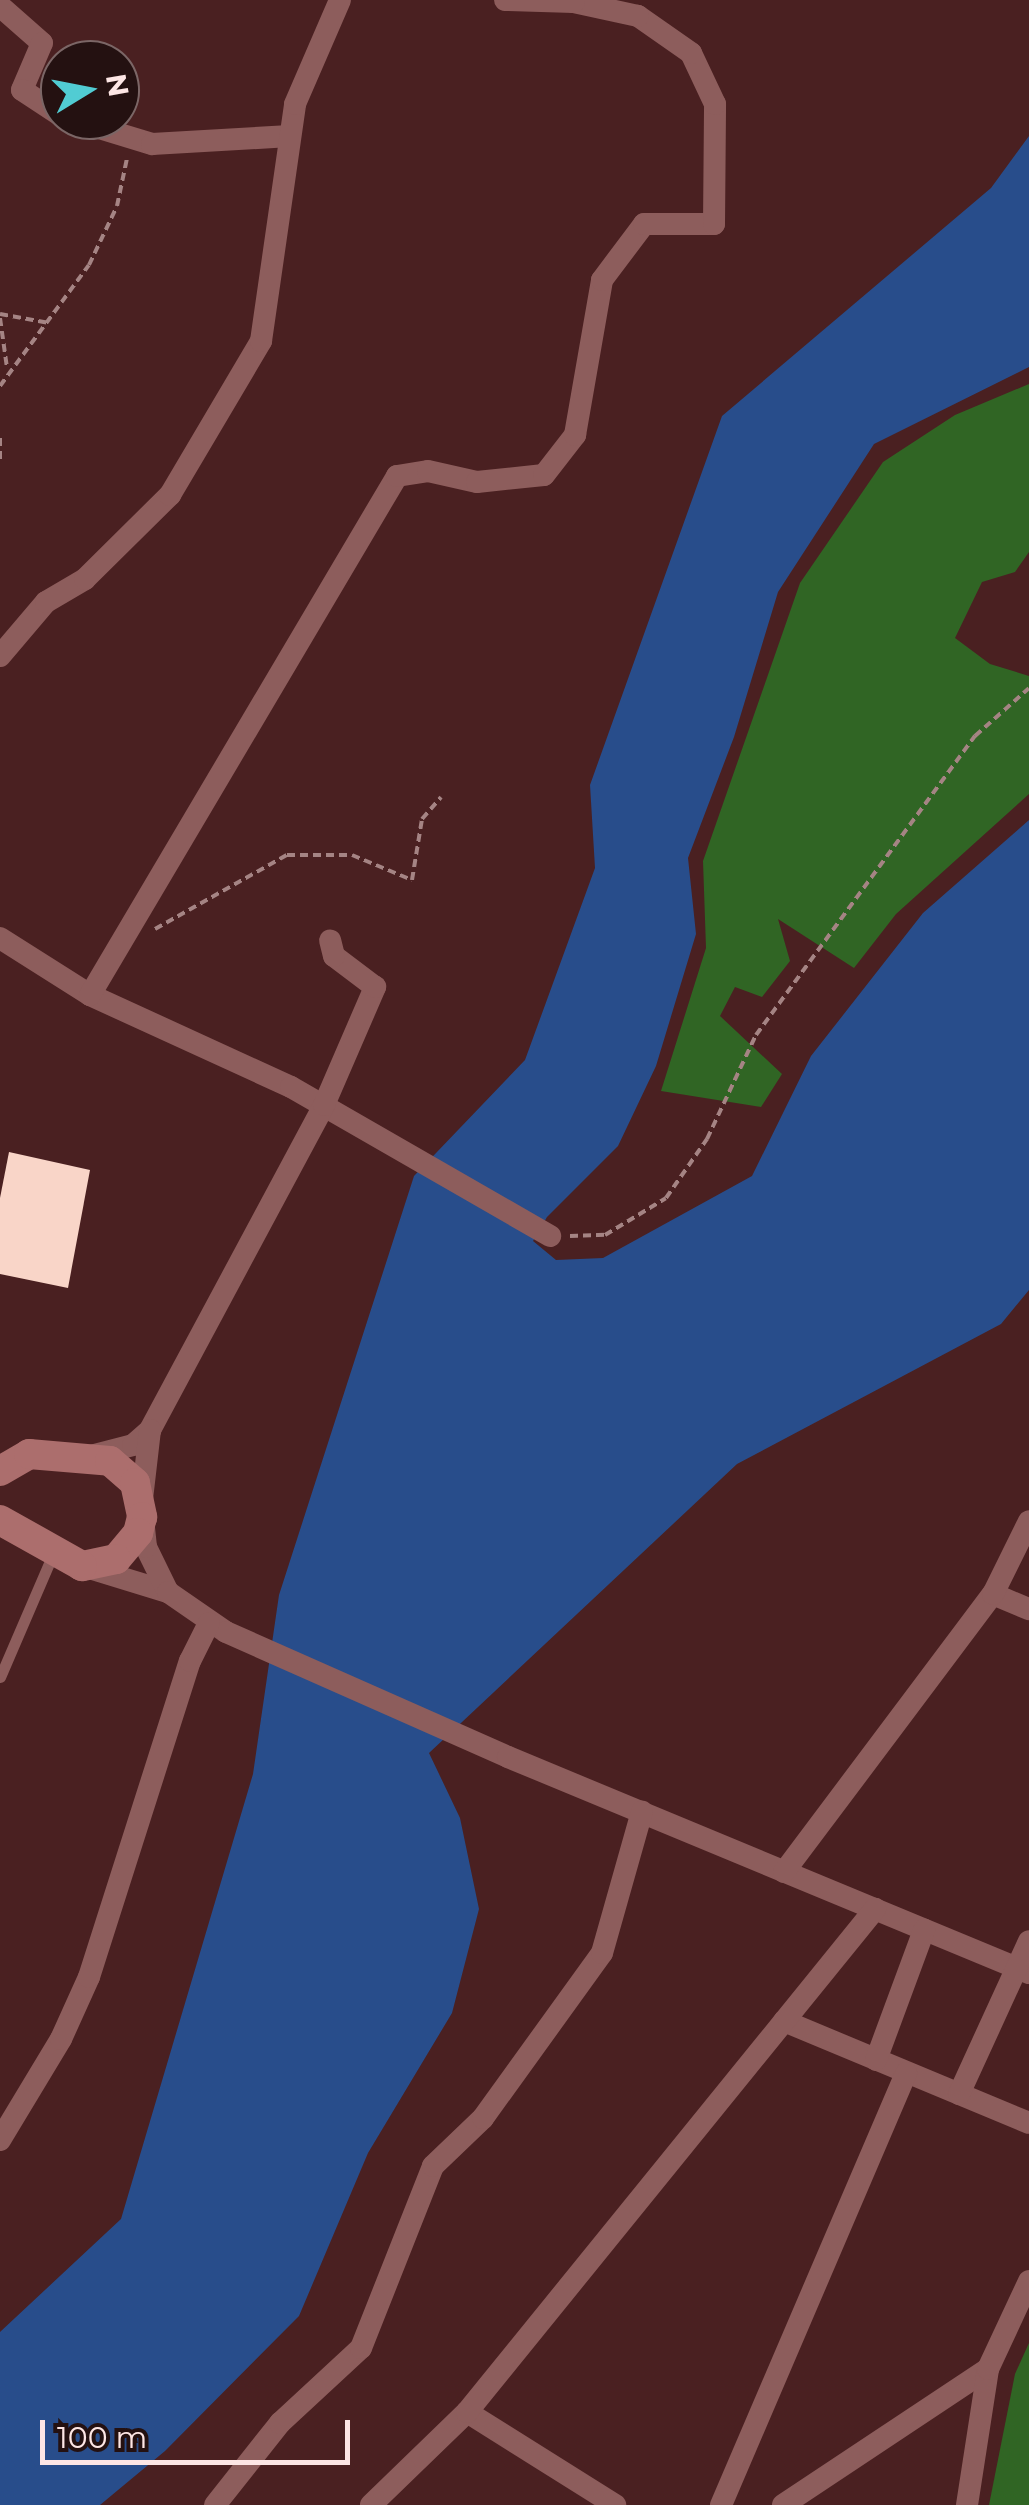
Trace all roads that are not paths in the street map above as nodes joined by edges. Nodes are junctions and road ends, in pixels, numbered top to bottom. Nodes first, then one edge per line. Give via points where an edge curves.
1 (340, 0) edge
2 (504, 0) edge
3 (0, 6) edge
4 (40, 41) edge
5 (40, 48) edge
6 (40, 102) edge
7 (290, 136) junction
8 (140, 139) edge
9 (0, 656) edge
10 (0, 938) edge
11 (330, 940) dead end
12 (90, 995) junction
13 (324, 1105) junction
14 (550, 1236) road end
15 (150, 1430) junction
16 (14, 1456) edge
17 (91, 1456) junction
18 (0, 1471) edge
19 (142, 1508) junction
20 (1029, 1520) edge
21 (2, 1524) edge
22 (53, 1554) junction
23 (82, 1566) junction
24 (168, 1592) junction
25 (993, 1594) junction
26 (1029, 1608) edge
27 (218, 1627) junction
28 (0, 1677) edge
29 (642, 1812) junction
30 (784, 1872) junction
31 (875, 1910) junction
32 (924, 1930) junction
33 (1029, 1941) edge
34 (1023, 1971) edge
35 (784, 2021) junction
36 (876, 2060) junction
37 (906, 2073) junction
38 (959, 2094) junction
39 (1029, 2123) edge
40 (0, 2140) edge
41 (1029, 2282) edge
42 (988, 2369) junction
43 (466, 2412) junction
44 (215, 2505) edge
45 (371, 2505) edge
46 (615, 2505) edge
47 (721, 2505) edge
48 (782, 2505) edge
49 (967, 2505) edge

1 - 7 street via 295,104
2 - 12 street via 574,2 638,16 691,53 715,104 714,224 644,224 602,280 574,435 544,475 477,482 428,471 397,476
3 - 4 street
5 - 6 street via 22,90
7 - 8 street
7 - 9 street via 261,341 170,495 85,579 46,602
10 - 12 street
11 - 13 street via 334,956 375,986
12 - 13 street
13 - 14 street
13 - 15 street
15 - 17 street via 133,1446
15 - 19 street
16 - 17 street
16 - 18 street
17 - 19 street via 124,1470
19 - 23 street via 129,1548 100,1565
19 - 24 street via 146,1547
20 - 25 street
21 - 22 street
22 - 23 street
22 - 28 lane
23 - 24 street
24 - 27 street
25 - 26 street
25 - 30 street
27 - 29 street
27 - 40 street via 190,1660 89,1977 61,2039
29 - 30 street
29 - 44 street via 602,1953 483,2118 433,2166 361,2348 280,2424
30 - 31 street
31 - 32 street
31 - 35 street
32 - 34 street
32 - 36 street
33 - 34 street
34 - 38 street
35 - 36 street
35 - 43 street
36 - 37 street
37 - 38 street
37 - 47 street
38 - 39 street
41 - 42 street
42 - 48 street
42 - 49 street
43 - 45 street
43 - 46 street

